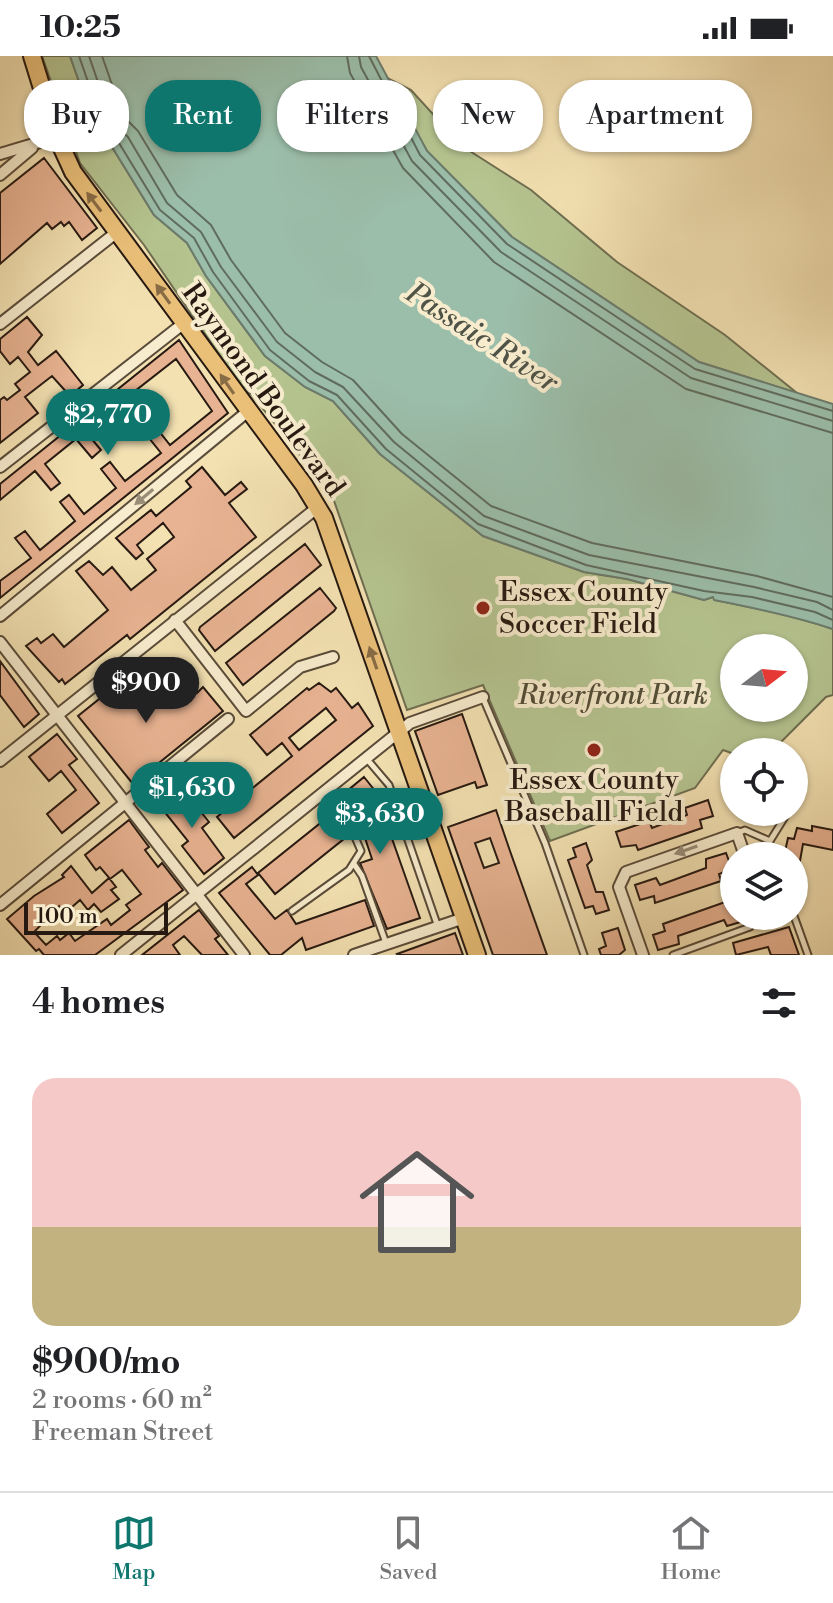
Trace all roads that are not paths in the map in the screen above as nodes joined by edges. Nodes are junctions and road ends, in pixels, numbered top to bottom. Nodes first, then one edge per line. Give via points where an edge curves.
1 (32, 56) edge
2 (39, 80) edge
3 (24, 149) edge
4 (27, 152) edge
5 (64, 152) edge
6 (0, 154) edge
7 (0, 175) edge
8 (117, 232) junction
9 (184, 323) junction
10 (0, 324) edge
11 (247, 412) junction
12 (0, 467) edge
13 (318, 507) junction
14 (0, 616) edge
15 (175, 620) junction
16 (0, 642) edge
17 (333, 657) dead end
18 (483, 697) joint
19 (58, 715) junction
20 (228, 719) dead end
21 (399, 732) junction
22 (365, 758) junction
23 (0, 761) edge
24 (319, 795) junction
25 (125, 805) junction
26 (779, 826) edge
27 (737, 833) junction
28 (770, 841) joint
29 (740, 842) edge
30 (354, 864) junction
31 (196, 894) junction
32 (0, 905) edge
33 (292, 911) dead end
34 (464, 918) junction
35 (438, 927) junction
36 (742, 930) edge
37 (799, 930) edge
38 (386, 944) junction
39 (121, 955) edge
40 (244, 955) edge
41 (354, 955) edge
42 (477, 955) edge
43 (584, 955) edge
44 (643, 955) edge
45 (673, 955) edge
46 (808, 955) edge

1 - 2 main road, Raymond Boulevard
3 - 6 street
4 - 7 street
8 -> 5 main road, Raymond Boulevard
9 -> 8 main road, Raymond Boulevard
8 - 10 street
11 -> 9 main road, Raymond Boulevard
9 - 12 street
11 - 13 main road, Raymond Boulevard
11 -> 14 street
13 - 15 street
21 -> 13 main road, Raymond Boulevard
15 - 17 street via 246,711 300,667
15 - 19 street
16 - 19 street
18 - 21 street via 410,723
18 - 43 lane via 545,843
19 - 23 street
19 - 25 street
20 - 25 street
21 - 22 street
21 - 34 main road, Raymond Boulevard
22 - 24 street
22 - 35 lane via 389,785
24 - 30 lane via 358,842 361,851
24 - 31 street
25 - 31 street
25 - 32 street
26 - 28 lane
27 - 28 lane via 745,830
27 - 29 street
27 -> 44 street via 632,869 621,878 619,887
30 - 33 lane
30 - 38 lane
31 - 39 street
31 - 40 street
34 - 35 street
34 - 42 main road, Raymond Boulevard
35 - 38 street
36 - 45 lane
37 - 46 lane
38 - 41 street

